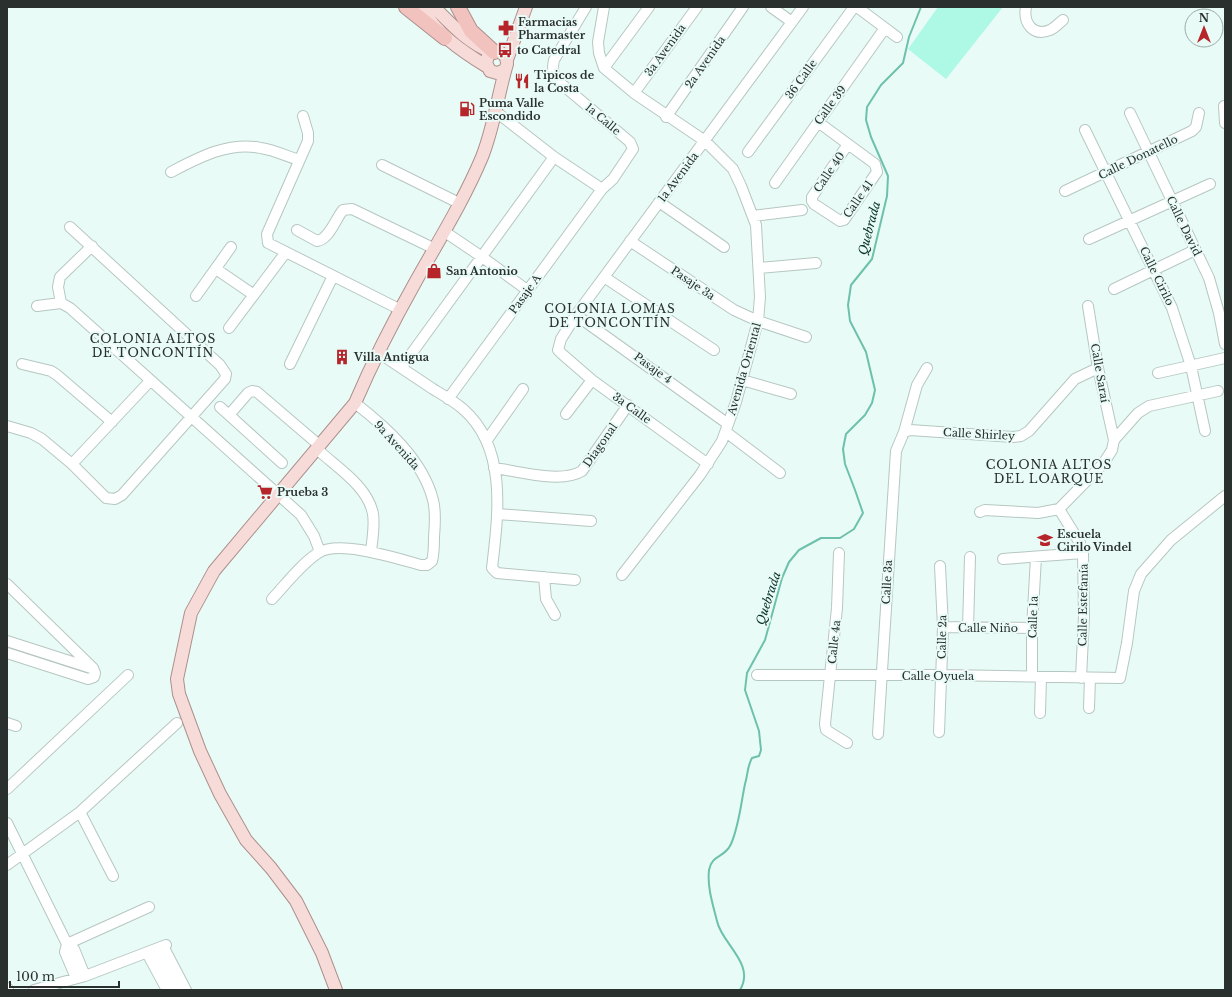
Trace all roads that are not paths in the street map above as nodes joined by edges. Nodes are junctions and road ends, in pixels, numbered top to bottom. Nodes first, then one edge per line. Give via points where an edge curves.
1 (406, 7) edge
2 (421, 7) edge
3 (434, 7) edge
4 (458, 7) edge
5 (526, 7) edge
6 (586, 7) edge
7 (604, 7) edge
8 (649, 7) edge
9 (697, 7) edge
10 (743, 7) edge
11 (771, 7) edge
12 (803, 7) edge
13 (858, 7) edge
14 (1026, 7) edge
15 (1063, 20) dead end
16 (792, 22) junction
17 (885, 28) junction
18 (516, 31) junction
19 (897, 37) dead end
20 (445, 38) junction
21 (495, 52) junction
22 (506, 65) junction
23 (488, 68) junction
24 (604, 68) junction
25 (634, 93) junction
26 (496, 105) junction
27 (1224, 106) dead end
28 (1199, 113) dead end
29 (1130, 114) dead end
30 (303, 116) dead end
31 (666, 116) junction
32 (818, 122) junction
33 (1225, 123) edge
34 (1085, 130) dead end
35 (705, 141) junction
36 (848, 144) junction
37 (748, 152) dead end
38 (1148, 152) junction
39 (554, 157) junction
40 (299, 160) junction
41 (382, 165) dead end
42 (171, 172) dead end
43 (1106, 172) junction
44 (774, 183) dead end
45 (1210, 184) dead end
46 (602, 189) junction
47 (1065, 191) dead end
48 (812, 201) joint
49 (1172, 201) junction
50 (659, 202) junction
51 (459, 203) junction
52 (802, 210) dead end
53 (753, 216) junction
54 (1129, 220) junction
55 (70, 227) dead end
56 (297, 230) dead end
57 (445, 232) junction
58 (1089, 239) dead end
59 (630, 241) junction
60 (92, 246) junction
61 (231, 247) dead end
62 (724, 247) dead end
63 (435, 249) junction
64 (1195, 250) junction
65 (286, 252) junction
66 (482, 257) junction
67 (816, 262) dead end
68 (758, 268) junction
69 (216, 269) junction
70 (1154, 270) junction
71 (332, 276) junction
72 (604, 277) junction
73 (1114, 288) dead end
74 (527, 290) junction
75 (254, 295) junction
76 (196, 296) dead end
77 (61, 303) junction
78 (37, 306) dead end
79 (1088, 306) dead end
80 (401, 310) junction
81 (1222, 312) edge
82 (576, 315) junction
83 (758, 321) junction
84 (229, 328) dead end
85 (806, 337) dead end
86 (1225, 344) edge
87 (558, 350) joint
88 (714, 350) dead end
89 (379, 353) junction
90 (1225, 358) edge
91 (22, 364) dead end
92 (290, 364) dead end
93 (1191, 366) junction
94 (401, 368) junction
95 (927, 368) dead end
96 (1098, 368) junction
97 (1158, 373) dead end
98 (592, 380) junction
99 (742, 380) junction
100 (150, 381) junction
101 (523, 389) dead end
102 (1218, 391) dead end
103 (791, 394) dead end
104 (1197, 396) junction
105 (448, 399) junction
106 (355, 402) junction
107 (628, 405) junction
108 (220, 407) dead end
109 (566, 414) dead end
110 (229, 415) junction
111 (192, 418) junction
112 (112, 422) junction
113 (7, 426) edge
114 (727, 428) junction
115 (1205, 431) dead end
116 (904, 432) junction
117 (487, 440) junction
118 (1114, 440) junction
119 (318, 447) junction
120 (282, 463) dead end
121 (72, 464) junction
122 (708, 464) junction
123 (494, 468) junction
124 (780, 473) dead end
125 (277, 495) junction
126 (1225, 496) edge
127 (1059, 509) junction
128 (980, 512) dead end
129 (498, 514) junction
130 (591, 521) dead end
131 (320, 552) junction
132 (371, 552) junction
133 (839, 553) dead end
134 (1083, 553) junction
135 (970, 557) dead end
136 (1036, 557) junction
137 (1003, 559) dead end
138 (940, 566) dead end
139 (622, 575) dead end
140 (544, 577) junction
141 (575, 580) dead end
142 (7, 584) edge
143 (272, 598) dead end
144 (555, 615) dead end
145 (943, 628) junction
146 (968, 628) junction
147 (1032, 628) junction
148 (7, 642) edge
149 (7, 653) edge
150 (93, 668) junction
151 (128, 675) dead end
152 (757, 675) dead end
153 (941, 675) junction
154 (831, 676) junction
155 (882, 676) junction
156 (1036, 676) junction
157 (1085, 678) junction
158 (1089, 708) dead end
159 (1040, 712) dead end
160 (177, 723) dead end
161 (939, 732) dead end
162 (878, 734) dead end
163 (846, 742) dead end
164 (7, 789) edge
165 (80, 812) junction
166 (7, 823) edge
167 (23, 855) junction
168 (7, 865) edge
169 (113, 876) dead end
170 (149, 907) dead end
171 (67, 944) junction
172 (158, 949) junction
173 (170, 976) junction
174 (80, 977) junction
175 (34, 990) edge
176 (167, 990) edge
177 (178, 990) edge
178 (186, 990) edge
179 (336, 990) edge

1 - 20 highway
2 - 20 main road
3 - 21 main road via 460,34 478,46
4 - 21 highway via 471,31
5 - 18 main road
6 - 46 street, 1a Calle via 552,67 558,81 633,145 633,149 613,179
7 - 24 street via 598,42
8 - 24 street
9 - 25 street, 3a Avenida
10 - 31 street, 2a Avenida
11 - 16 street
12 - 16 street, 1a Avenida
13 - 17 street
13 - 37 street, 36 Calle
14 - 15 street via 1025,20 1028,26 1035,30 1049,30
16 - 35 street, 1a Avenida
17 - 19 street
17 - 32 street, Calle 39
18 - 21 main road
18 - 22 main road
20 - 23 main road
21 - 22 main road via 504,54
21 - 23 main road via 486,58
22 - 23 main road via 497,73
22 - 26 main road
23 - 26 main road
24 - 25 street, Avenida Oriental
25 - 31 street, Avenida Oriental
26 - 39 street
26 - 51 main road via 482,158
27 - 33 street
28 - 38 street, Calle Donatello via 1196,127 1192,131
29 - 38 street, Calle David
30 - 40 street via 308,141
31 - 35 street, Avenida Oriental
32 - 36 street, Calle 41
32 - 44 street, Calle 39
34 - 43 street, Calle Cirilo
35 - 50 street, 1a Avenida
35 - 53 street, Avenida Oriental via 733,169
36 - 48 street, Calle 40 via 812,197
36 - 48 street, Calle 41 via 875,164 877,172 844,220 836,219
38 - 43 street, Calle Donatello
38 - 49 street, Calle David
39 - 46 street
39 - 66 street
40 - 42 street via 262,148 235,147 202,156
40 - 65 street via 266,237 269,245
41 - 51 street
43 - 47 street, Calle Donatello
43 - 54 street, Calle Cirilo
45 - 49 street
46 - 74 street, Pasaje A
49 - 54 street
49 - 64 street, Calle David
50 - 59 street, 1a Avenida
50 - 62 street
51 - 57 main road
52 - 53 street
53 - 68 street, Avenida Oriental via 756,225
54 - 58 street
54 - 70 street, Calle Cirilo
55 - 60 street
56 - 63 street via 321,241 326,238 343,210 352,209
57 - 63 main road
57 - 66 street
59 - 72 street, 1a Avenida
59 - 83 street, Pasaje 3a via 734,310
60 - 77 street via 60,278 58,287
60 - 111 street via 225,372 223,382
61 - 69 street
63 - 80 main road
64 - 70 street
64 - 81 street, Calle David
65 - 71 street
65 - 75 street
66 - 74 street
66 - 94 street
67 - 68 street
68 - 83 street, Avenida Oriental
69 - 75 street
69 - 76 street
70 - 73 street
70 - 93 street, Calle Cirilo via 1172,308
71 - 80 street
71 - 92 street
72 - 82 street, 1a Avenida
72 - 88 street
74 - 105 street, Pasaje A
75 - 84 street
77 - 78 street
77 - 100 street via 70,308
79 - 96 street, Calle Saraí
80 - 89 main road
81 - 86 street, Calle David
82 - 87 street, 1a Avenida via 561,338
82 - 114 street, Pasaje 4
83 - 85 street, Pasaje 3a
83 - 99 street, Avenida Oriental
87 - 98 street, 3a Calle
89 - 94 street
89 - 106 main road
90 - 93 street
91 - 112 street via 51,371
93 - 97 street
93 - 104 street, Calle Cirilo
94 - 105 street
95 - 116 street, Calle 3a via 913,397
96 - 116 street, Calle Shirley via 1075,379 1029,431 1021,436 1001,437 910,430
96 - 118 street, Calle Saraí
98 - 107 street, 3a Calle
98 - 109 street
99 - 103 street
99 - 114 street, Avenida Oriental
100 - 111 street
100 - 112 street
101 - 117 street
102 - 104 street
104 - 115 street, Calle Cirilo
104 - 118 street via 1149,406 1138,413
105 - 117 street via 463,409
106 - 119 main road
106 - 132 street, 9a Avenida via 398,442 418,466 434,501 433,557 430,564 421,565
107 - 122 street, 3a Calle
107 - 123 street, Diagonal via 582,471 575,476 554,476
108 - 110 street
110 - 119 street via 248,393 258,392
110 - 120 street
111 - 121 street via 118,498 106,498
111 - 125 street
112 - 121 street
113 - 121 street via 31,433
114 - 122 street, Avenida Oriental
114 - 124 street, Pasaje 4
116 - 155 street, Calle 3a via 896,451
117 - 123 street
118 - 127 street via 1112,450 1103,464
119 - 125 main road
119 - 132 street via 368,500 373,514 374,529
122 - 139 street, Avenida Oriental
123 - 129 street
125 - 131 street via 308,523
125 - 179 main road via 214,571 200,595 191,613 186,632 177,672 177,686 200,751 220,794 246,840 296,901 322,953
126 - 157 street, Calle Oyuela via 1171,540 1141,574 1134,591 1120,678
127 - 128 street via 1038,514 985,510
127 - 134 street, Calle Estefanía via 1080,543
129 - 130 street
129 - 140 street via 493,571
131 - 132 street via 334,548
131 - 143 street via 300,568
133 - 154 street, Calle 4a via 838,608
134 - 136 street
134 - 157 street, Calle Estefanía
135 - 146 street
136 - 137 street
136 - 147 street, Calle 1a
138 - 145 street, Calle 2a
140 - 141 street
140 - 144 street via 546,599
142 - 150 street
145 - 146 street, Calle Niño
145 - 153 street, Calle 2a
146 - 147 street, Calle Niño
147 - 156 street, Calle 1a
148 - 150 street
149 - 150 street via 88,679 94,677
151 - 164 street
152 - 154 street, Calle Oyuela
153 - 155 street, Calle Oyuela
153 - 156 street, Calle Oyuela
153 - 161 street, Calle 2a
154 - 155 street, Calle Oyuela
154 - 163 street, Calle 4a via 826,730
155 - 162 street, Calle 3a
156 - 157 street, Calle Oyuela
156 - 159 street, Calle 1a
157 - 158 street, Calle Estefanía
160 - 165 street
165 - 167 street
165 - 169 street
166 - 167 street
167 - 168 street
167 - 171 street
170 - 171 street
171 - 174 street via 65,952
172 - 173 street
172 - 173 street
172 - 174 street
173 - 176 street
173 - 177 street
173 - 178 street
174 - 175 street

